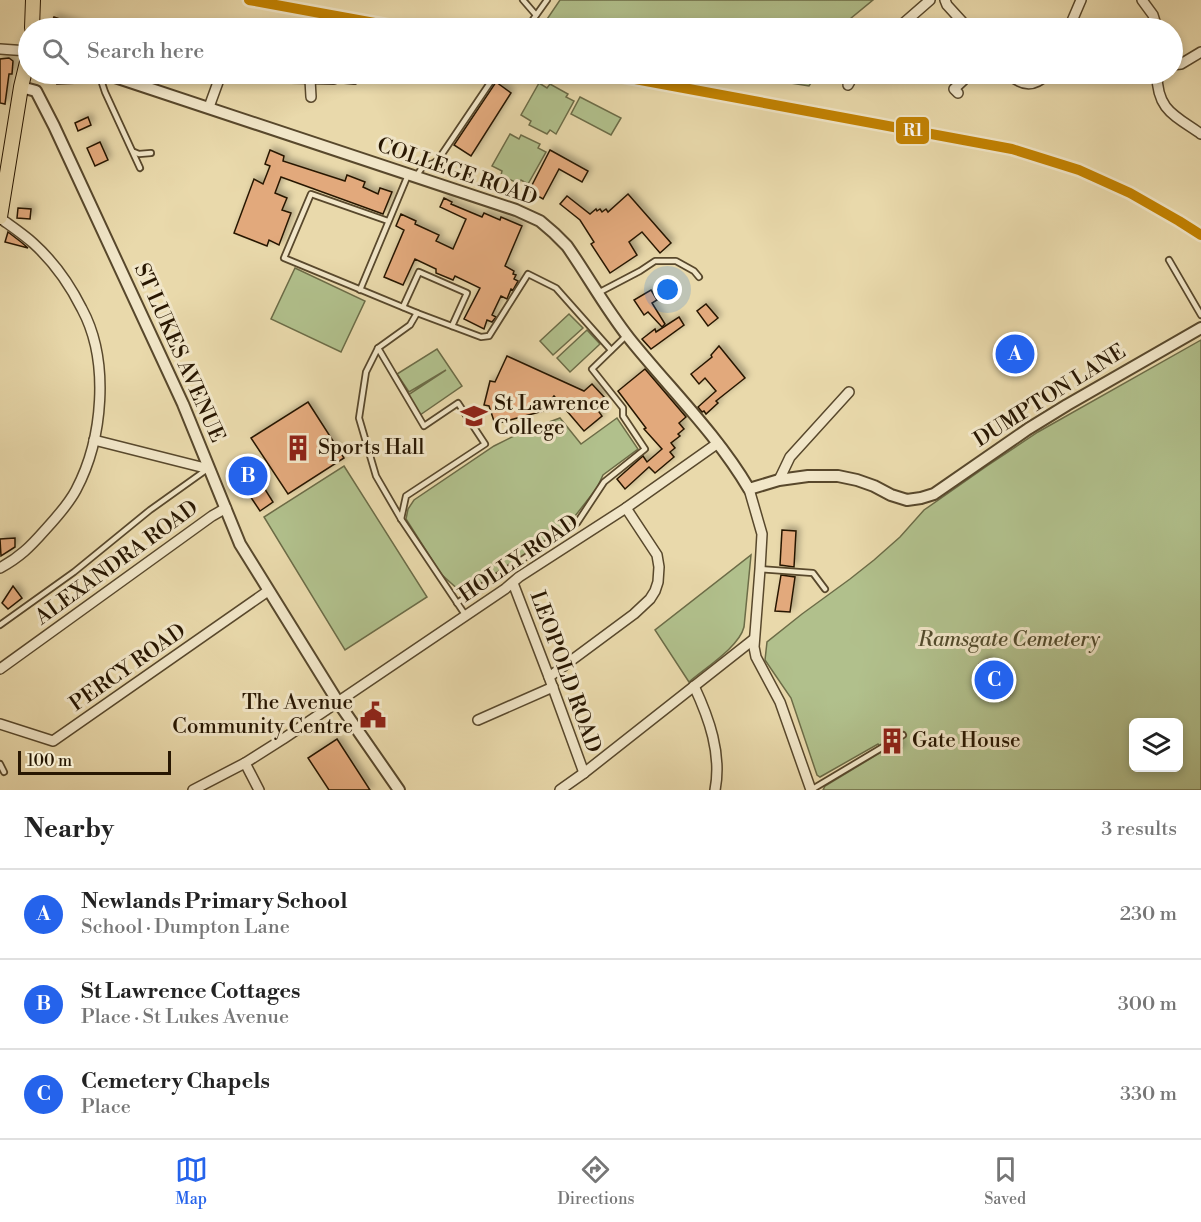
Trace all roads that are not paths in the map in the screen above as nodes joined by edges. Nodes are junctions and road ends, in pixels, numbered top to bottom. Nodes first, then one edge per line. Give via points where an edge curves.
1 (33, 0) edge
2 (523, 0) edge
3 (547, 0) edge
4 (930, 0) edge
5 (945, 0) edge
6 (1081, 0) edge
7 (1142, 0) edge
8 (536, 15) junction
9 (32, 18) edge
10 (534, 18) edge
11 (909, 18) edge
12 (959, 18) edge
13 (1073, 18) edge
14 (1154, 18) edge
15 (0, 50) edge
16 (18, 51) edge
17 (1201, 52) edge
18 (1183, 63) edge
19 (22, 84) edge
20 (102, 84) edge
21 (137, 84) edge
22 (217, 84) edge
23 (310, 84) edge
24 (489, 84) edge
25 (959, 84) edge
26 (1157, 84) edge
27 (21, 87) junction
28 (958, 93) dead end
29 (311, 98) dead end
30 (209, 107) junction
31 (1201, 134) edge
32 (133, 152) junction
33 (152, 153) dead end
34 (140, 168) dead end
35 (411, 176) junction
36 (0, 218) edge
37 (388, 221) junction
38 (1169, 260) dead end
39 (699, 277) dead end
40 (360, 290) junction
41 (598, 293) junction
42 (403, 307) junction
43 (417, 313) junction
44 (1201, 315) edge
45 (452, 326) junction
46 (1201, 328) edge
47 (627, 335) junction
48 (378, 348) junction
49 (611, 350) junction
50 (849, 392) dead end
51 (94, 441) junction
52 (718, 443) junction
53 (209, 469) junction
54 (779, 480) junction
55 (749, 489) junction
56 (226, 508) junction
57 (626, 508) junction
58 (401, 519) junction
59 (0, 568) edge
60 (760, 569) junction
61 (513, 583) junction
62 (825, 589) dead end
63 (268, 591) junction
64 (457, 603) junction
65 (466, 616) junction
66 (0, 625) edge
67 (754, 639) junction
68 (0, 669) edge
69 (549, 677) junction
70 (694, 686) junction
71 (553, 687) junction
72 (338, 702) junction
73 (478, 720) dead end
74 (0, 724) edge
75 (903, 735) dead end
76 (896, 739) dead end
77 (888, 744) dead end
78 (245, 763) junction
79 (0, 764) edge
80 (4, 772) dead end
81 (584, 773) junction
82 (193, 790) edge
83 (259, 790) edge
84 (399, 790) edge
85 (560, 790) edge
86 (715, 790) edge
87 (811, 790) edge

1 - 9 main road
2 - 8 lane
3 - 8 lane
4 - 11 street
5 - 12 street
6 - 13 street
7 - 14 street
8 - 10 lane
15 - 16 street
17 - 18 street
19 - 27 main road
20 - 32 lane
21 - 30 street, COLLEGE ROAD
22 - 30 street
23 - 29 street
24 - 35 lane via 438,160
25 - 28 street via 954,88
26 - 31 street via 1164,104
27 - 36 main road
27 - 53 street, ST LUKES AVENUE via 36,91 54,126 183,404
30 - 35 street, COLLEGE ROAD
32 - 33 lane
32 - 34 lane
35 - 37 lane
35 - 41 street, COLLEGE ROAD via 540,221 567,246
36 - 51 street via 52,263 84,311 95,343 99,372 100,403
37 - 40 lane
37 - 40 lane via 311,194 284,258
38 - 44 lane
39 - 41 lane via 676,261 655,261
40 - 42 lane
41 - 47 street, COLLEGE ROAD
42 - 43 lane
42 - 45 lane via 419,272 466,293
43 - 45 lane
43 - 48 lane via 410,325
45 - 49 lane via 481,337 489,336 528,274 556,288
46 - 54 street, DUMPTON LANE via 1028,429 934,494 907,500 838,476
47 - 49 lane
47 - 52 street, COLLEGE ROAD
48 - 58 lane via 366,372 359,418 376,476
48 - 58 lane via 424,426 458,403 485,444 406,496
49 - 64 lane via 592,369 624,408 623,416 645,449 604,482 577,523
50 - 54 street via 790,457
51 - 53 street
51 - 59 street via 76,490 62,511 27,551
52 - 55 street, COLLEGE ROAD
52 - 57 street, HOLLY ROAD
53 - 56 street, ST LUKES AVENUE
53 - 66 lane
54 - 55 street
55 - 60 street, COLLEGE ROAD via 762,534
56 - 63 street, ST LUKES AVENUE via 240,544
56 - 68 street, ALEXANDRA ROAD
57 - 61 street, HOLLY ROAD
57 - 69 street via 657,555 655,591 634,614
58 - 64 lane
60 - 62 lane via 813,573
60 - 67 street, COLLEGE ROAD
61 - 65 street, HOLLY ROAD
61 - 69 street, LEOPOLD ROAD
63 - 72 street, ST LUKES AVENUE
63 - 74 street, PERCY ROAD via 53,741
64 - 65 lane
65 - 72 street, HOLLY ROAD
67 - 70 street
67 - 87 street, COLLEGE ROAD via 756,657 780,702
69 - 71 street, LEOPOLD ROAD
70 - 81 street
70 - 86 street via 714,741
71 - 73 street
71 - 81 street, LEOPOLD ROAD
72 - 78 street, HOLLY ROAD
72 - 84 street, ST LUKES AVENUE
75 - 76 lane
77 - 87 lane
78 - 82 street, HOLLY ROAD
78 - 83 street
79 - 80 lane
81 - 85 street

